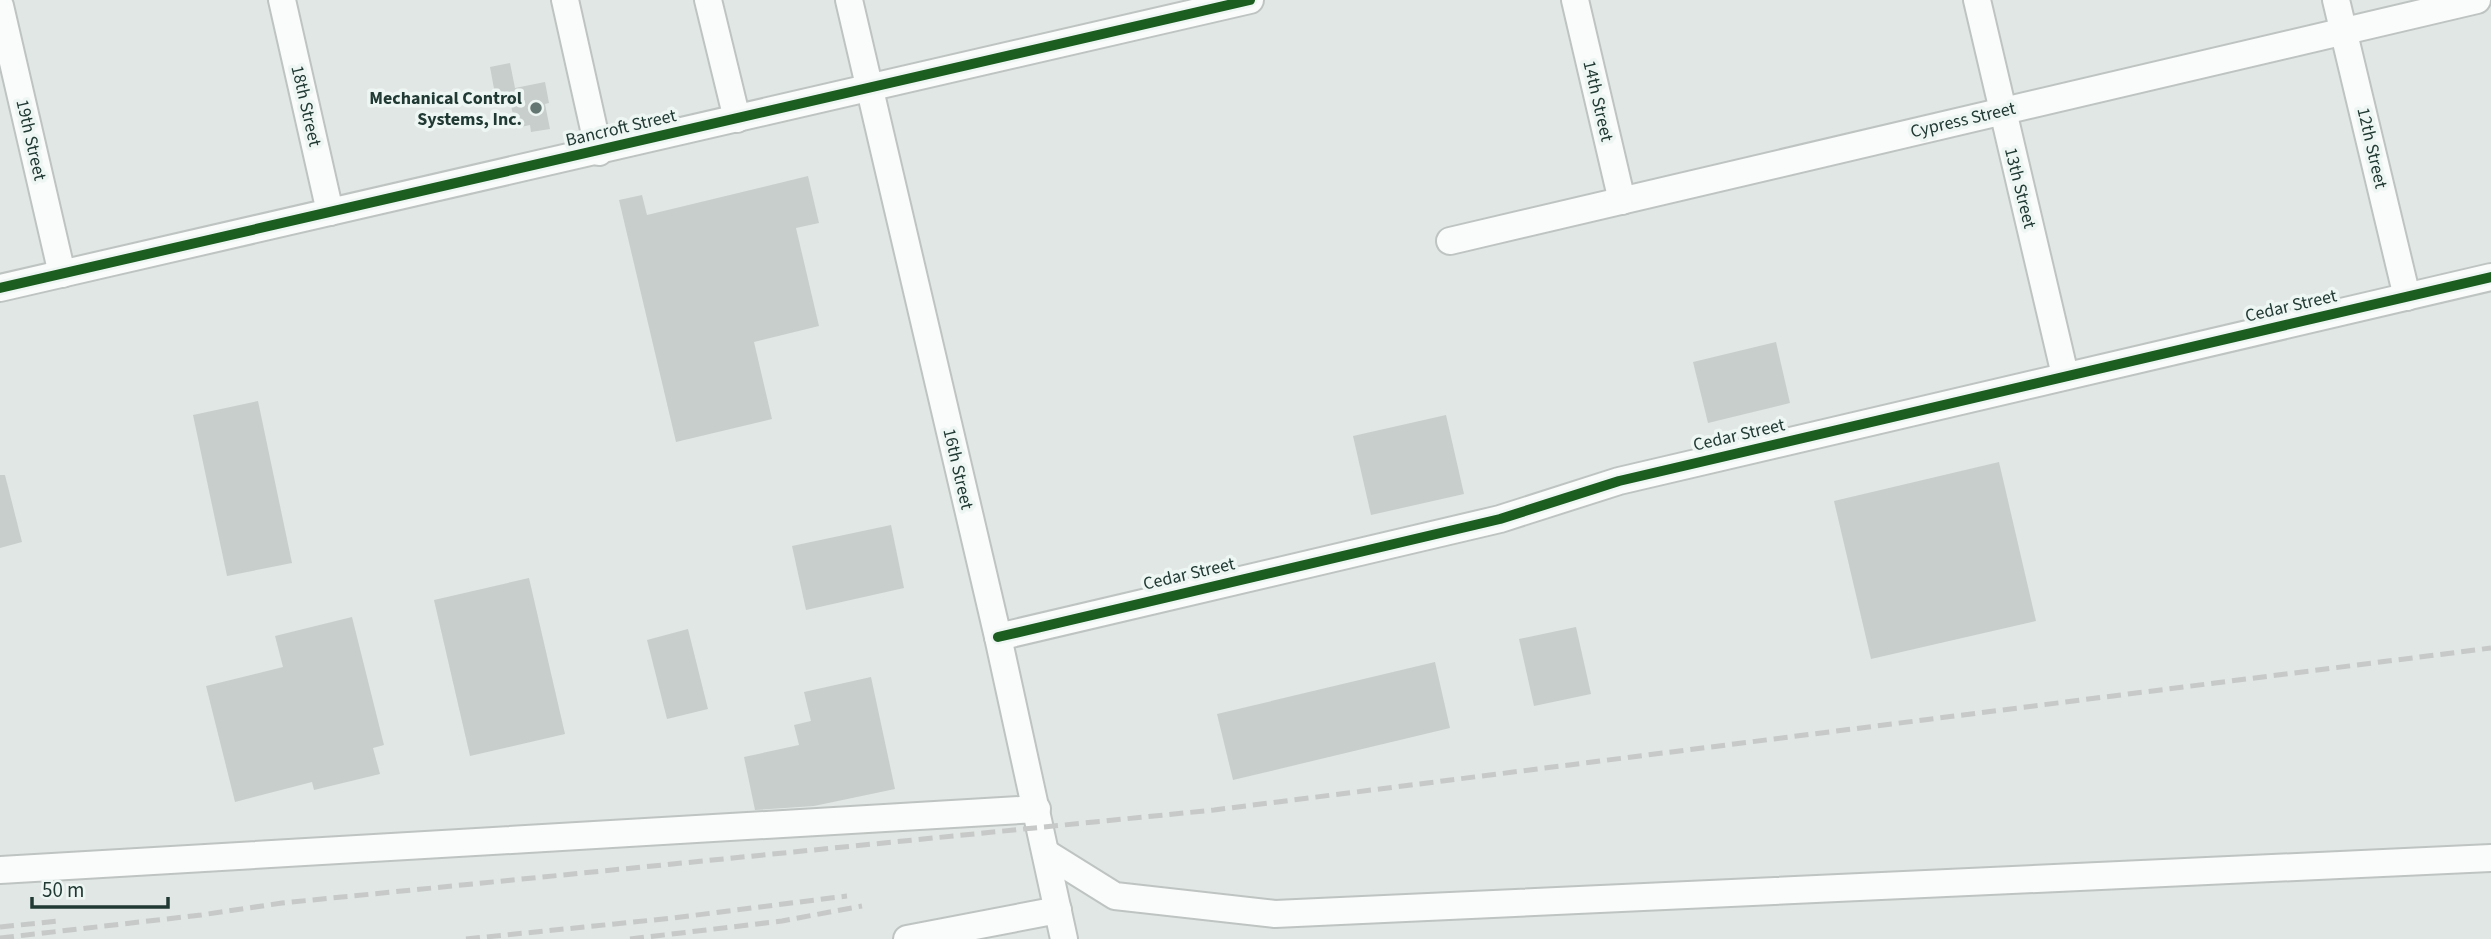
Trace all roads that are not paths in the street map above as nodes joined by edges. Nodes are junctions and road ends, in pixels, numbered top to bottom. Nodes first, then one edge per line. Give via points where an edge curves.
1 (282, 0) edge
2 (565, 0) edge
3 (708, 0) edge
4 (849, 0) edge
5 (1250, 0) edge
6 (1575, 0) edge
7 (1977, 0) edge
8 (2336, 0) edge
9 (2477, 0) edge
10 (1215, 4) edge
11 (0, 6) edge
12 (2344, 31) junction
13 (870, 88) junction
14 (2002, 111) junction
15 (737, 120) junction
16 (599, 152) junction
17 (1622, 201) junction
18 (330, 212) junction
19 (1450, 241) dead end
20 (62, 274) junction
21 (2491, 277) edge
22 (0, 288) edge
23 (2407, 297) junction
24 (2065, 375) junction
25 (998, 637) junction
26 (1037, 809) junction
27 (1046, 853) junction
28 (2491, 858) edge
29 (0, 870) edge
30 (1058, 910) junction
31 (907, 939) edge
32 (1064, 939) edge

1 - 18 street, 18th Street
2 - 16 street
3 - 15 street
4 - 13 street, 16th Street
5 - 10 street, Bancroft Street
6 - 17 street, 14th Street
7 - 14 street, 13th Street
8 - 12 street, 12th Street
9 - 12 street, Cypress Street
10 - 13 street, Bancroft Street
11 - 20 street, 19th Street
12 - 14 street, Cypress Street
12 - 23 street, 12th Street
13 - 15 street, Bancroft Street
13 - 25 street, 16th Street
14 - 17 street, Cypress Street
14 - 24 street, 13th Street
15 - 16 street, Bancroft Street
16 - 18 street, Bancroft Street
17 - 19 street, Cypress Street
18 - 20 street, Bancroft Street
20 - 22 street, Bancroft Street
21 - 23 street, Cedar Street
23 - 24 street, Cedar Street
24 - 25 street, Cedar Street via 1619,481 1500,519
25 - 26 street, 16th Street
26 - 27 street, 16th Street
26 - 29 street
27 - 28 street via 1115,896 1275,915
27 - 30 street, 16th Street
30 - 31 street
30 - 32 street, 16th Street

